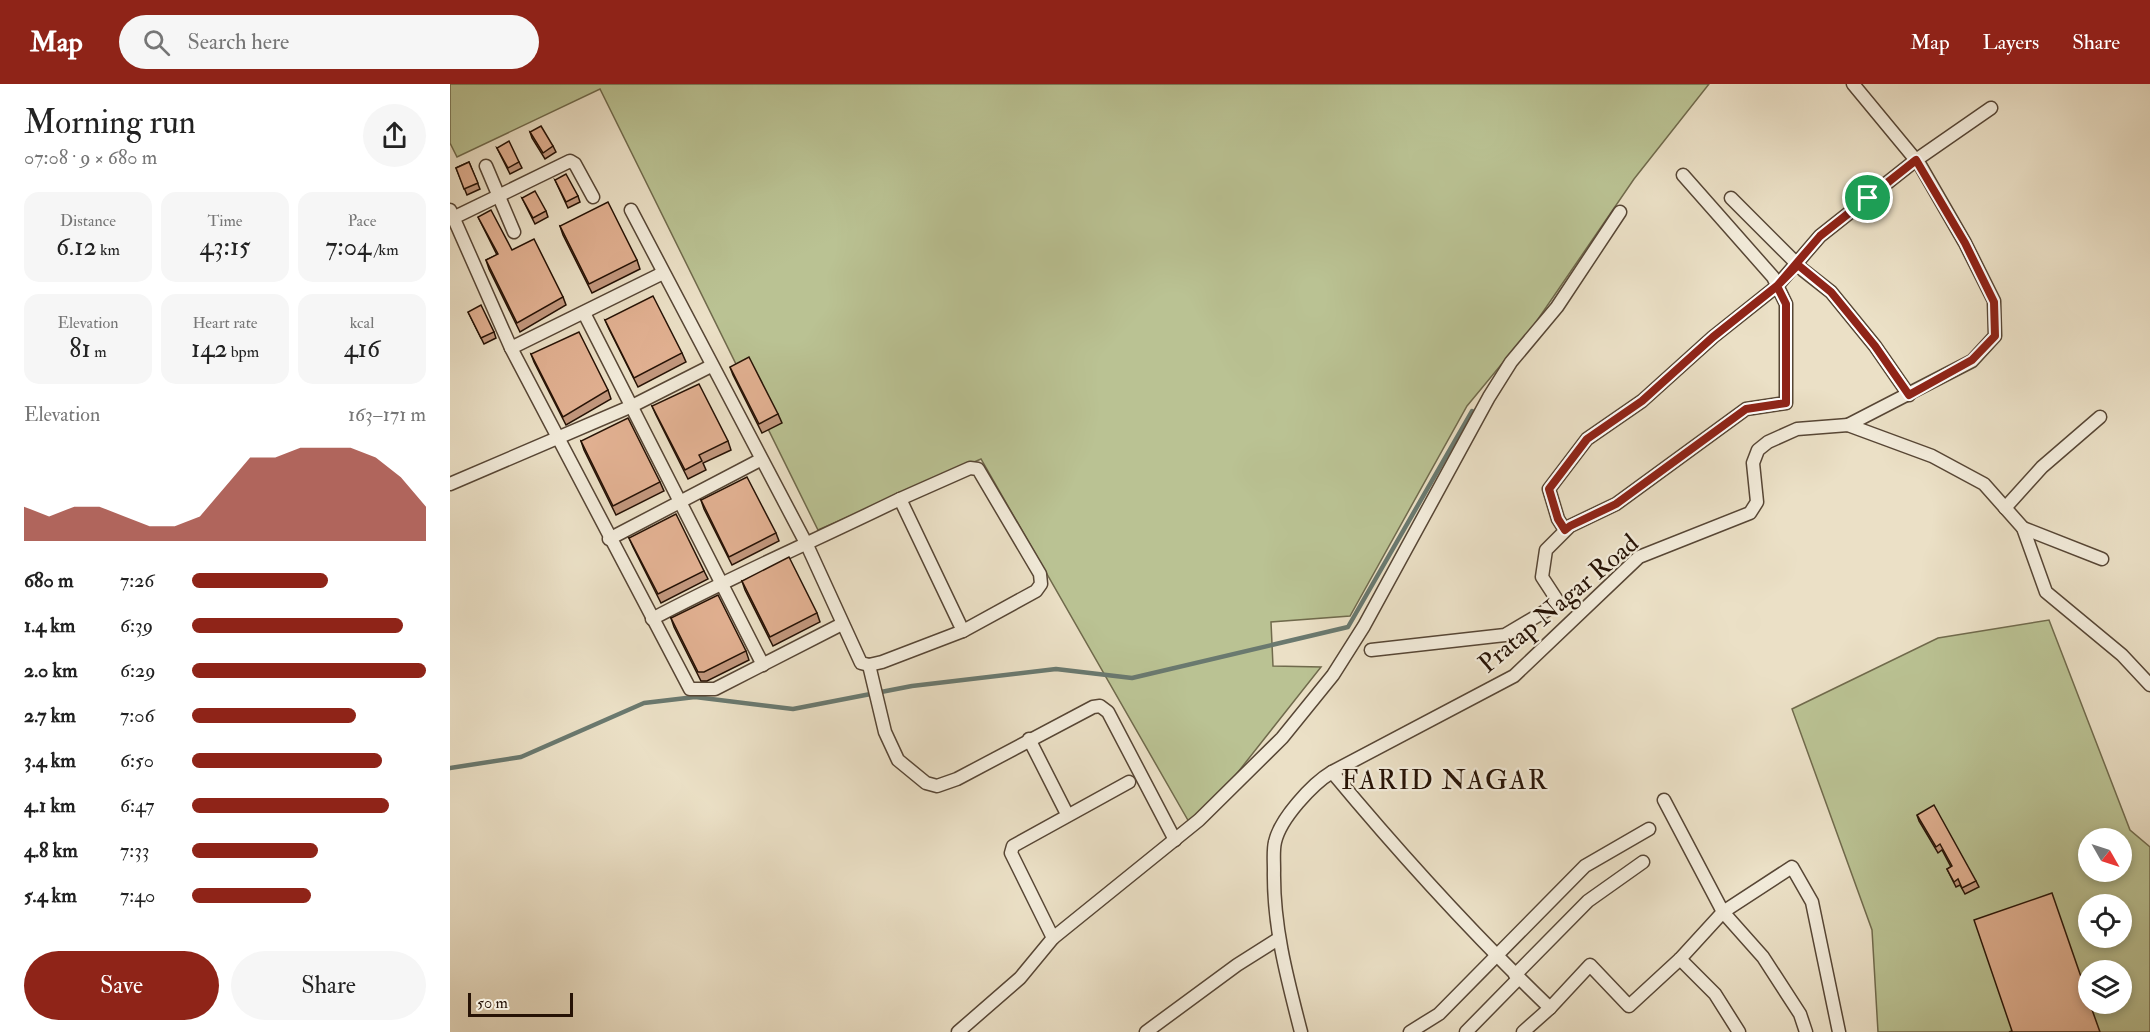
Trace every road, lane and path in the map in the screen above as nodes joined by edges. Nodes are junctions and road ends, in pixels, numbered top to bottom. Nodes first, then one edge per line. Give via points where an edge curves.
1 (1853, 84) edge
2 (1991, 108) dead end
3 (1916, 160) junction
4 (486, 166) dead end
5 (1683, 175) dead end
6 (498, 194) junction
7 (593, 197) dead end
8 (1731, 198) dead end
9 (631, 210) dead end
10 (1620, 212) dead end
11 (452, 214) edge
12 (514, 232) dead end
13 (1798, 265) junction
14 (663, 273) junction
15 (1777, 286) junction
16 (584, 313) junction
17 (511, 348) junction
18 (711, 366) junction
19 (1909, 395) junction
20 (632, 406) junction
21 (2100, 417) dead end
22 (1848, 425) junction
23 (557, 436) junction
24 (760, 460) junction
25 (450, 484) edge
26 (900, 499) junction
27 (681, 502) junction
28 (2005, 508) junction
29 (2023, 528) junction
30 (1565, 530) junction
31 (609, 539) junction
32 (807, 545) junction
33 (2102, 559) dead end
34 (721, 582) junction
35 (652, 619) junction
36 (842, 624) junction
37 (963, 631) junction
38 (1371, 650) dead end
39 (763, 665) junction
40 (870, 671) junction
41 (2150, 685) edge
42 (1029, 739) junction
43 (1332, 771) junction
44 (1129, 782) dead end
45 (1664, 800) dead end
46 (1067, 814) junction
47 (1649, 829) dead end
48 (1175, 840) junction
49 (1643, 862) dead end
50 (1723, 912) junction
51 (1053, 939) junction
52 (1278, 939) junction
53 (1497, 957) junction
54 (1680, 958) junction
55 (1517, 976) junction
56 (1550, 1008) junction
57 (958, 1032) edge
58 (1146, 1032) edge
59 (1301, 1032) edge
60 (1410, 1032) edge
61 (1466, 1032) edge
62 (1523, 1032) edge
63 (1738, 1032) edge
64 (1806, 1032) edge
65 (1839, 1032) edge

1 - 3 street
2 - 3 street
3 - 13 street via 1820,236
3 - 19 street via 1994,302 1995,336 1972,360
4 - 6 street
5 - 15 street
6 - 7 street via 570,161
6 - 11 street
6 - 12 street
8 - 13 street
9 - 14 street
10 - 48 street via 1557,307 1511,362 1489,397 1364,626 1333,675 1282,738
11 - 17 street
13 - 15 street
13 - 19 street via 1831,292
14 - 16 street
14 - 18 street
15 - 30 street via 1642,401 1587,439 1549,489
15 - 30 street via 1786,304 1786,403 1746,409 1616,504
16 - 17 street
16 - 20 street
17 - 23 street
18 - 20 street
18 - 24 street
19 - 22 street
20 - 23 street
20 - 27 street
21 - 28 street via 2042,467
22 - 28 street, Pratap Nagar Road via 1932,456 1984,484
22 - 43 street, Pratap Nagar Road via 1797,429 1768,442 1758,450 1753,463 1757,502 1750,513 1639,557 1514,676
23 - 25 street
23 - 31 street
24 - 27 street
24 - 32 street
26 - 32 street
26 - 37 street
26 - 37 street via 970,468 978,469 1040,574 1041,584 1036,591
27 - 31 street
27 - 34 street
28 - 29 street, Pratap Nagar Road
29 - 33 street
29 - 41 street, Pratap Nagar Road via 2046,592 2122,655
30 - 38 street via 1546,550 1542,577 1559,603 1529,622 1505,635
31 - 35 street
32 - 34 street
32 - 36 street
34 - 35 street
34 - 39 street
35 - 39 street via 690,689 715,690
36 - 39 street
36 - 40 street via 861,663
37 - 40 street
40 - 42 street via 880,718 898,760 926,783 937,786 957,779
42 - 46 street
42 - 48 street via 1100,706 1108,712
43 - 52 street, Pratap Nagar Road via 1292,810 1275,841
43 - 53 street via 1393,846
44 - 46 street
45 - 50 street
46 - 51 street via 1013,846 1011,853
47 - 53 street via 1586,866
48 - 51 street
49 - 55 street via 1588,901
50 - 54 street
50 - 64 street via 1763,957 1800,1014
50 - 65 street via 1792,867 1812,902
51 - 57 street via 1020,978
52 - 58 street
52 - 59 street, Pratap Nagar Road
53 - 55 street
53 - 60 street via 1439,1014
54 - 56 street via 1629,1006 1590,965
54 - 63 street via 1715,994
55 - 56 street
55 - 61 street
56 - 62 street

